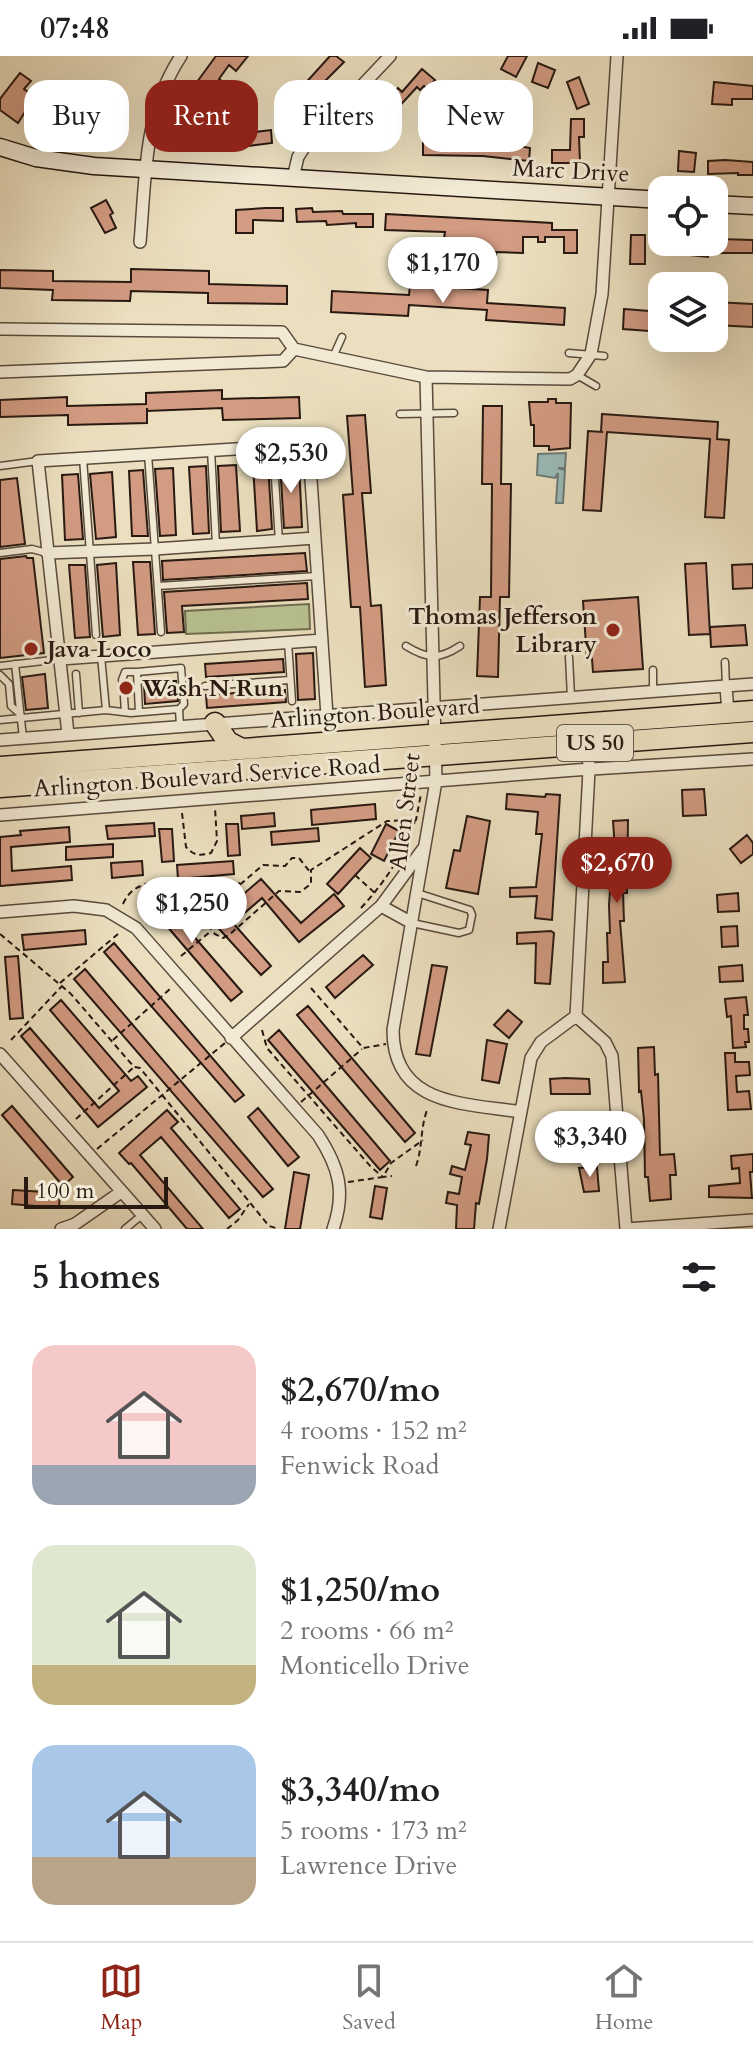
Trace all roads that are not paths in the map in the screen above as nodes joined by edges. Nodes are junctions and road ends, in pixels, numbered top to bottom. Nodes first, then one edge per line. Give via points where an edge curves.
1 (181, 56) edge
2 (390, 56) edge
3 (617, 56) edge
4 (0, 147) edge
5 (146, 169) junction
6 (293, 178) junction
7 (608, 198) junction
8 (648, 199) edge
9 (728, 205) edge
10 (753, 206) edge
11 (140, 242) dead end
12 (0, 329) edge
13 (342, 337) dead end
14 (294, 349) junction
15 (569, 353) dead end
16 (591, 354) junction
17 (604, 356) dead end
18 (333, 357) junction
19 (0, 372) edge
20 (577, 375) junction
21 (426, 377) junction
22 (596, 386) dead end
23 (427, 413) junction
24 (454, 413) dead end
25 (400, 414) dead end
26 (273, 447) junction
27 (211, 450) junction
28 (148, 454) junction
29 (83, 458) junction
30 (38, 461) junction
31 (0, 466) edge
32 (315, 538) junction
33 (279, 542) junction
34 (216, 545) junction
35 (155, 549) junction
36 (91, 552) junction
37 (0, 553) edge
38 (47, 553) junction
39 (317, 576) junction
40 (158, 586) junction
41 (161, 632) dead end
42 (96, 635) dead end
43 (322, 640) junction
44 (288, 642) junction
45 (406, 646) dead end
46 (460, 646) dead end
47 (101, 656) junction
48 (569, 657) dead end
49 (433, 658) junction
50 (61, 659) junction
51 (725, 662) dead end
52 (15, 664) junction
53 (0, 666) edge
54 (172, 669) junction
55 (653, 670) dead end
56 (150, 671) junction
57 (137, 672) junction
58 (76, 674) dead end
59 (0, 675) edge
60 (122, 680) dead end
61 (290, 680) junction
62 (173, 681) dead end
63 (151, 682) dead end
64 (753, 684) edge
65 (205, 686) dead end
66 (726, 686) junction
67 (653, 691) junction
68 (124, 697) dead end
69 (571, 697) junction
70 (292, 701) dead end
71 (435, 706) junction
72 (176, 707) junction
73 (106, 710) junction
74 (753, 711) edge
75 (132, 712) junction
76 (79, 713) junction
77 (728, 713) junction
78 (66, 714) junction
79 (20, 716) junction
80 (327, 716) junction
81 (0, 720) edge
82 (215, 723) junction
83 (180, 726) junction
84 (133, 729) junction
85 (753, 732) edge
86 (68, 734) junction
87 (23, 738) junction
88 (0, 740) edge
89 (436, 744) junction
90 (588, 744) junction
91 (240, 748) junction
92 (197, 752) junction
93 (753, 759) edge
94 (0, 767) edge
95 (589, 770) junction
96 (436, 781) junction
97 (0, 787) edge
98 (0, 815) edge
99 (425, 845) junction
100 (417, 893) junction
101 (381, 906) junction
102 (0, 912) edge
103 (412, 923) junction
104 (576, 1016) junction
105 (231, 1038) junction
106 (1, 1056) edge
107 (521, 1112) junction
108 (121, 1192) junction
109 (142, 1215) junction
110 (753, 1220) edge
111 (61, 1229) edge
112 (125, 1229) edge
113 (155, 1229) edge
114 (333, 1229) edge
115 (499, 1229) edge
116 (626, 1229) edge

1 - 5 street via 157,101
2 - 6 street via 305,146
3 - 7 street
4 - 5 street, Marc Drive via 60,162
5 - 6 street, Marc Drive
5 - 11 street
6 - 7 street, Marc Drive
7 - 8 street, Marc Drive
7 - 16 street via 602,294
9 - 10 street
12 - 14 street via 282,332
13 - 18 lane
14 - 18 street
14 - 19 street via 283,361
15 - 16 lane
16 - 17 lane
16 - 20 street
18 - 21 street
20 - 21 street via 557,380
20 - 22 lane
21 - 23 street, Allen Street
23 - 24 lane
23 - 25 lane
23 - 49 street, Allen Street
26 - 27 street
26 - 32 street via 298,447 309,457
26 - 33 lane
27 - 28 street
27 - 34 lane
28 - 29 street
28 - 35 lane
29 - 30 street
29 - 36 lane
30 - 31 lane
30 - 38 street
32 - 33 street
32 - 39 street
33 - 34 street
34 - 35 street
35 - 36 street
35 - 40 lane
36 - 38 street
36 - 42 lane
37 - 38 lane
38 - 50 street
39 - 40 lane
39 - 43 street
40 - 41 lane
43 - 44 street
43 - 80 street
44 - 47 street
44 - 61 lane
45 - 49 lane
46 - 49 lane
47 - 50 street
47 - 73 lane
48 - 69 lane
49 - 71 street, Allen Street
50 - 52 lane
50 - 78 street
51 - 66 lane
52 - 53 lane
52 - 79 lane
54 - 56 lane
54 - 62 lane
54 - 72 lane via 181,668 184,704
55 - 67 lane
56 - 57 lane
56 - 63 lane
57 - 60 lane via 125,672
57 - 75 lane
58 - 76 lane
59 - 79 lane via 9,684 11,706
61 - 65 lane
61 - 70 lane
64 - 66 street
66 - 67 street
66 - 77 street
67 - 69 street
68 - 75 lane
69 - 71 street
71 - 80 street
71 - 89 street, Allen Street
72 - 75 lane
72 - 83 lane
73 - 75 lane
73 - 76 lane
74 - 77 highway, Arlington Boulevard / US 50
75 - 84 lane
76 - 78 lane
77 - 89 highway, Arlington Boulevard / US 50
78 - 79 lane
78 - 86 street
79 - 81 lane
79 - 87 lane
80 - 82 street
82 - 83 street
82 - 91 highway via 228,742
82 - 92 highway
83 - 84 street
84 - 86 street
85 - 90 highway, Arlington Boulevard / US 50
86 - 87 street
87 - 88 street
89 - 90 highway, Arlington Boulevard / US 50
89 - 91 highway, Arlington Boulevard / US 50
89 - 96 street, Allen Street
89 - 97 highway, Arlington Boulevard / US 50
90 - 95 street
91 - 92 highway, Arlington Boulevard / US 50
92 - 94 highway, Arlington Boulevard / US 50
93 - 95 street, Arlington Boulevard Service Road
95 - 96 street, Arlington Boulevard Service Road
95 - 104 street
96 - 98 street, Arlington Boulevard Service Road
96 - 99 street, Allen Street
99 - 100 street, Allen Street
99 - 101 street
100 - 103 street, Allen Street
100 - 103 lane via 470,910 471,920 469,930 459,933
101 - 103 street
101 - 105 street
102 - 105 street via 74,906 106,910 136,928
103 - 107 street, Allen Street via 393,1030 395,1055 405,1075 442,1099
104 - 107 street via 535,1050
104 - 116 street via 605,1042 612,1056
105 - 114 street via 333,1158 339,1183
106 - 108 street
107 - 115 street
108 - 109 street
108 - 111 street
109 - 112 lane
109 - 113 street
110 - 116 street

